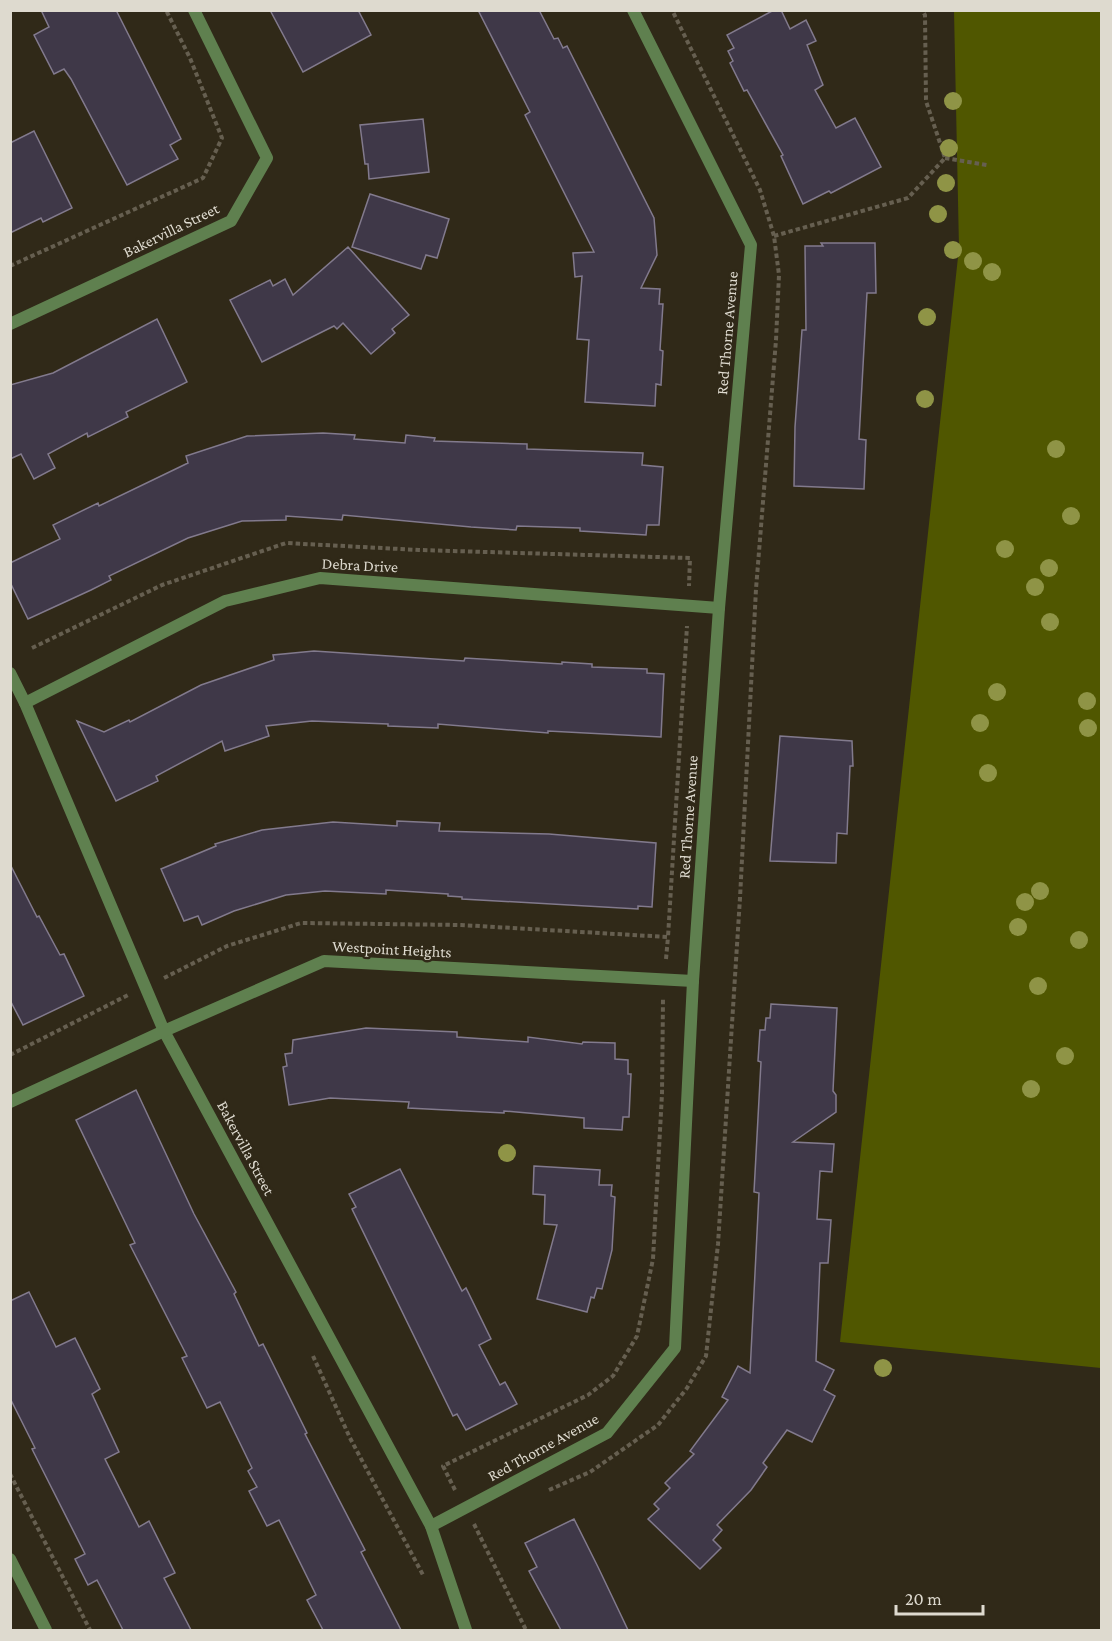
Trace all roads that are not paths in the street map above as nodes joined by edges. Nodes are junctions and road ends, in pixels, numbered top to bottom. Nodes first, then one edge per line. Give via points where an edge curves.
1 (194, 10) edge
2 (633, 10) edge
3 (10, 324) edge
4 (719, 608) junction
5 (10, 673) edge
6 (25, 703) junction
7 (693, 981) junction
8 (164, 1031) junction
9 (10, 1102) edge
10 (431, 1526) junction
11 (10, 1559) edge
12 (46, 1630) edge
13 (466, 1630) edge

1 - 3 street, Bakervilla Street via 267,158 231,221
2 - 4 street, Red Thorne Avenue via 751,245
4 - 6 street, Debra Drive via 320,578 225,602
4 - 7 street, Red Thorne Avenue
5 - 6 street, Bakervilla Street
6 - 8 street, Bakervilla Street
7 - 8 street, Westpoint Heights via 324,962
7 - 10 street, Red Thorne Avenue via 675,1348 607,1433
8 - 9 street, Westpoint Heights
8 - 10 street, Bakervilla Street
10 - 13 street, Bakervilla Street
11 - 12 street

